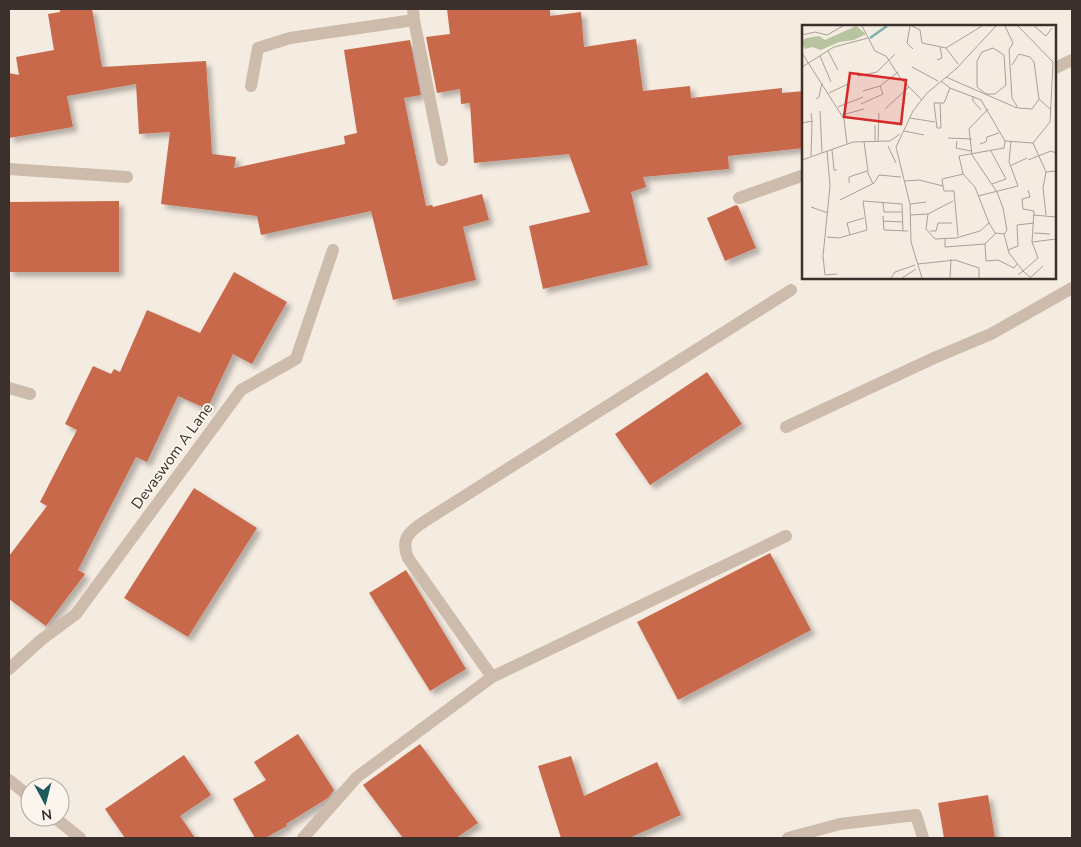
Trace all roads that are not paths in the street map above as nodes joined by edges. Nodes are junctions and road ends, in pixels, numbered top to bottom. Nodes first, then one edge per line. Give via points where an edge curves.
1 (413, 14) edge
2 (1072, 60) edge
3 (1056, 68) edge
4 (252, 86) dead end
5 (442, 160) dead end
6 (9, 169) edge
7 (802, 176) edge
8 (127, 177) dead end
9 (739, 198) dead end
10 (333, 250) dead end
11 (1072, 288) edge
12 (791, 290) dead end
13 (9, 388) edge
14 (30, 394) dead end
15 (786, 427) dead end
16 (786, 536) dead end
17 (9, 669) edge
18 (492, 677) junction
19 (9, 780) edge
20 (20, 789) edge
21 (66, 827) edge
22 (80, 838) edge
23 (303, 838) edge
24 (788, 838) edge
25 (923, 838) edge

1 - 4 street via 290,38 258,48
1 - 5 street
2 - 3 street
6 - 8 street
7 - 9 street
10 - 17 street, Devaswom A Lane via 296,359 241,390 76,614
11 - 15 street via 991,334
12 - 18 street via 409,533 404,547 408,558
13 - 14 street
16 - 18 street
18 - 23 street via 357,777
19 - 20 street
21 - 22 street
24 - 25 street via 840,824 916,815

